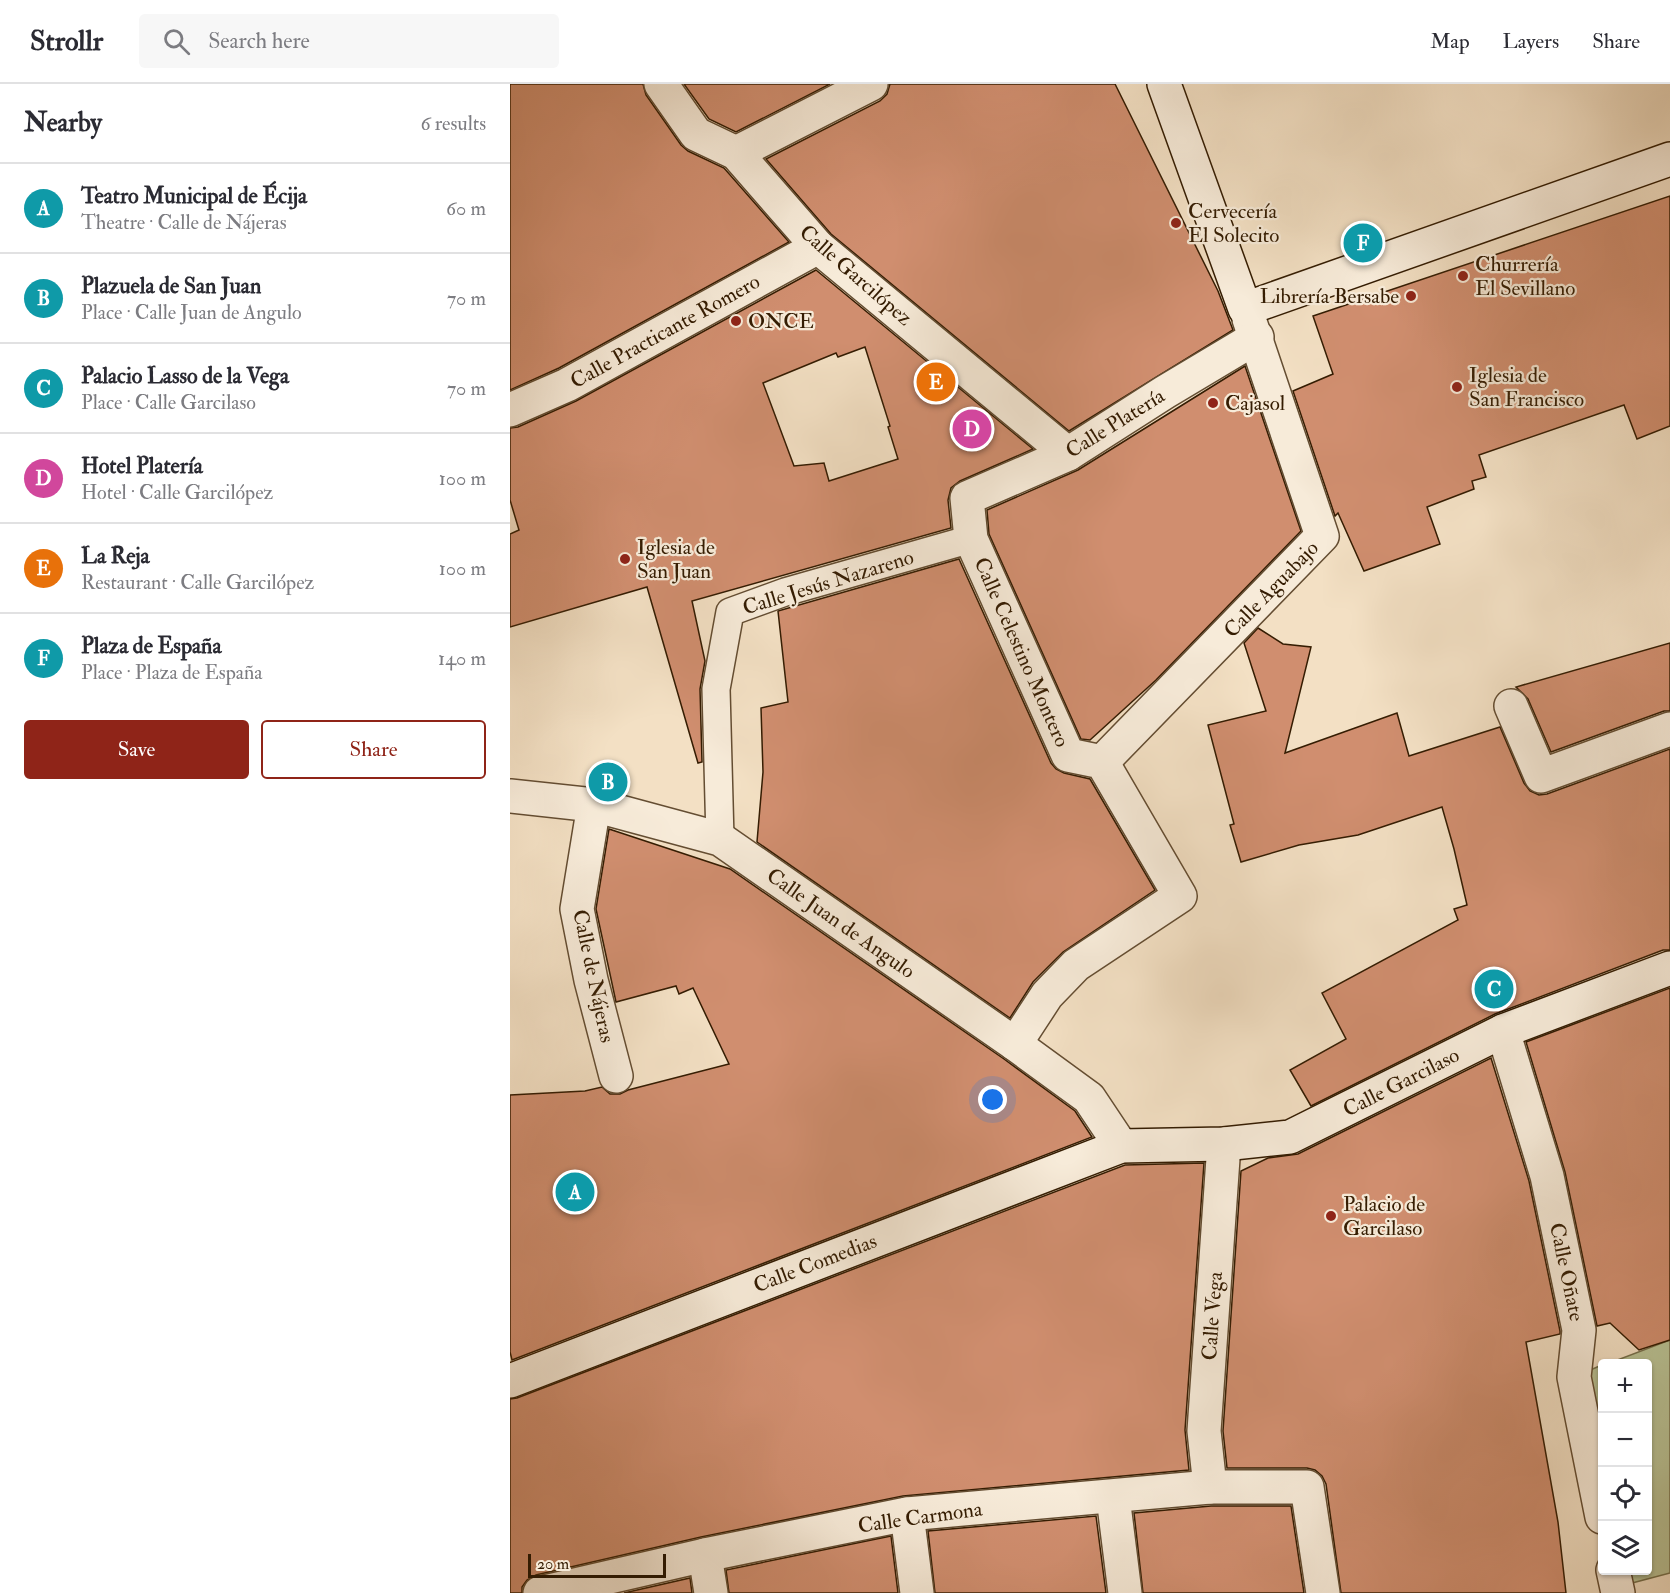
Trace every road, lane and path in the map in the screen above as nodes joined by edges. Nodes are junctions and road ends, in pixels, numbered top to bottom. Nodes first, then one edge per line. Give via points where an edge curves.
1 (662, 84) edge
2 (871, 84) edge
3 (1164, 84) edge
4 (736, 153) junction
5 (1670, 160) edge
6 (818, 247) junction
7 (1251, 323) junction
8 (510, 410) edge
9 (1068, 454) junction
10 (967, 498) joint
11 (971, 538) junction
12 (1511, 706) dead end
13 (1670, 729) edge
14 (1102, 762) junction
15 (510, 796) edge
16 (594, 805) junction
17 (720, 839) junction
18 (1670, 968) edge
19 (1503, 1031) junction
20 (1016, 1044) junction
21 (616, 1076) dead end
22 (1224, 1144) junction
23 (1121, 1146) junction
24 (510, 1381) edge
25 (1210, 1487) junction
26 (1113, 1497) junction
27 (1598, 1497) edge
28 (907, 1514) junction
29 (705, 1555) junction
30 (1614, 1575) edge
31 (540, 1593) edge
32 (711, 1593) edge
33 (917, 1593) edge
34 (1125, 1593) edge
35 (1323, 1593) edge
36 (1618, 1593) edge

1 - 4 street, Calle Garcilópez via 696,134
2 - 4 street
3 - 7 street
4 - 6 street, Calle Garcilópez
5 - 7 street, Calle Platería
6 - 8 street, Calle Practicante Romero via 567,385
6 - 9 street, Calle Garcilópez
7 - 9 street, Calle Platería via 1165,392
7 - 14 street, Calle Aguabajo via 1322,536
9 - 10 street, Calle Platería
10 - 11 street, Calle Celestino Montero
11 - 14 street, Calle Celestino Montero via 1068,755
11 - 17 lane, Calle Jesús Nazareno via 730,612 716,688
12 - 13 street via 1541,776
14 - 20 street via 1180,896 1076,965 1047,995
15 - 16 street, Calle Juan de Angulo
16 - 17 street, Calle Juan de Angulo
16 - 21 street, Calle de Nájeras via 577,909
17 - 20 street, Calle Juan de Angulo
18 - 19 street, Calle Garcilaso
19 - 22 street, Calle Garcilaso via 1290,1137
19 - 27 street, Calle Oñate via 1547,1176 1579,1330 1574,1377
20 - 23 street, Calle Juan de Angulo via 1089,1098
22 - 23 street, Calle Garcilaso
22 - 25 street, Calle Vega via 1204,1431
23 - 24 street, Calle Comedias
25 - 26 street, Calle Carmona
25 - 35 street, Calle Carmona via 1307,1487
26 - 28 street, Calle Carmona
26 - 34 street
28 - 29 street, Calle Carmona
28 - 33 street
29 - 31 street, Calle Carmona
29 - 32 street
30 - 36 street

